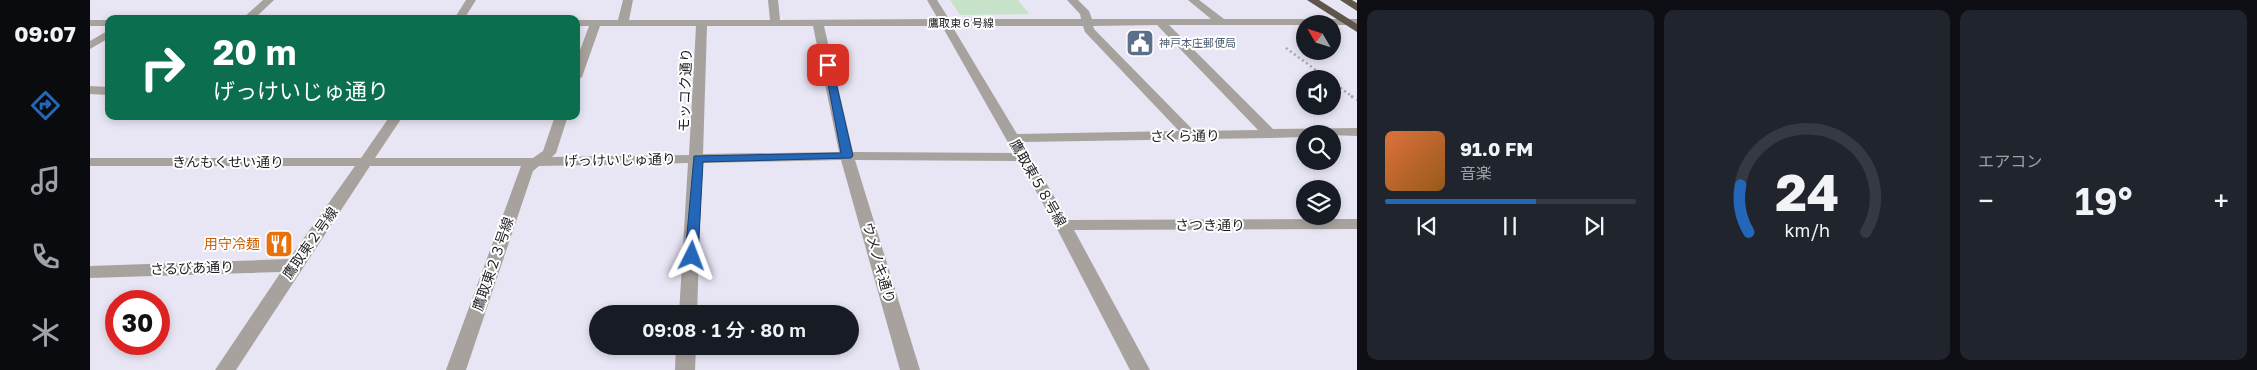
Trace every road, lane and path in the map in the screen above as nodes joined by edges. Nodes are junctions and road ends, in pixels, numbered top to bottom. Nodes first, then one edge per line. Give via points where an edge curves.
1 (269, 0) edge
2 (471, 0) edge
3 (628, 0) edge
4 (773, 0) edge
5 (932, 0) edge
6 (1072, 0) edge
7 (1193, 0) edge
8 (1312, 0) edge
9 (1345, 0) edge
10 (1357, 8) edge
11 (252, 15) edge
12 (462, 15) edge
13 (775, 21) junction
14 (1086, 21) junction
15 (623, 22) junction
16 (702, 22) junction
17 (818, 22) junction
18 (1221, 22) junction
19 (1352, 22) edge
20 (90, 23) edge
21 (105, 23) edge
22 (580, 23) edge
23 (596, 23) junction
24 (1161, 23) junction
25 (944, 24) junction
26 (1357, 29) edge
27 (105, 36) edge
28 (90, 46) edge
29 (1285, 48) dead end
30 (580, 65) edge
31 (1316, 70) edge
32 (1341, 88) edge
33 (90, 90) edge
34 (105, 91) edge
35 (1357, 100) edge
36 (394, 120) edge
37 (561, 120) edge
38 (1357, 132) edge
39 (1270, 134) junction
40 (1190, 135) junction
41 (1012, 138) junction
42 (847, 156) junction
43 (1024, 157) junction
44 (697, 159) junction
45 (90, 162) edge
46 (366, 162) junction
47 (536, 162) junction
48 (1357, 224) edge
49 (1063, 225) junction
50 (294, 265) junction
51 (90, 272) edge
52 (689, 305) edge
53 (686, 355) edge
54 (225, 370) edge
55 (456, 370) edge
56 (685, 370) edge
57 (910, 370) edge
58 (1140, 370) edge

1 - 11 street
2 - 12 street
3 - 15 street
4 - 13 street
5 - 25 street, 鷹取東５８号線
6 - 14 street via 1085,13
7 - 18 street
8 - 19 highway
9 - 10 highway
13 - 16 street, 鷹取東６号線
13 - 17 street, 鷹取東６号線
14 - 24 street, 鷹取東６号線
14 - 25 street, 鷹取東６号線
14 - 40 street via 1088,30
15 - 16 street, 鷹取東６号線
15 - 23 street, 鷹取東６号線
16 - 44 street, モッコク通り
17 - 25 street, 鷹取東６号線
17 - 42 street, ウメノキ通り
18 - 19 street, 鷹取東６号線
18 - 24 street, 鷹取東６号線
19 - 26 highway
20 - 21 street
22 - 23 street, 鷹取東６号線
23 - 30 street
24 - 39 street
25 - 41 street, 鷹取東５８号線
27 - 28 street
29 - 31 path
32 - 35 path
33 - 34 street
36 - 46 street, 鷹取東２号線
37 - 47 street, 鷹取東２３号線 via 549,153
38 - 39 street, さくら通り
39 - 40 street, さくら通り
40 - 41 street, さくら通り
41 - 43 street, 鷹取東５８号線
42 - 43 street, げっけいじゅ通り
42 - 44 street, げっけいじゅ通り
42 - 57 street, ウメノキ通り
43 - 49 street, 鷹取東５８号線
44 - 47 street, げっけいじゅ通り
44 - 52 street, モッコク通り
45 - 46 street, きんもくせい通り
46 - 47 street, げっけいじゅ通り
46 - 50 street, 鷹取東２号線
47 - 55 street, 鷹取東２３号線 via 526,169
48 - 49 street, さつき通り
49 - 58 street, 鷹取東５８号線
50 - 51 street, さるびあ通り
50 - 54 street, 鷹取東２号線
53 - 56 street

